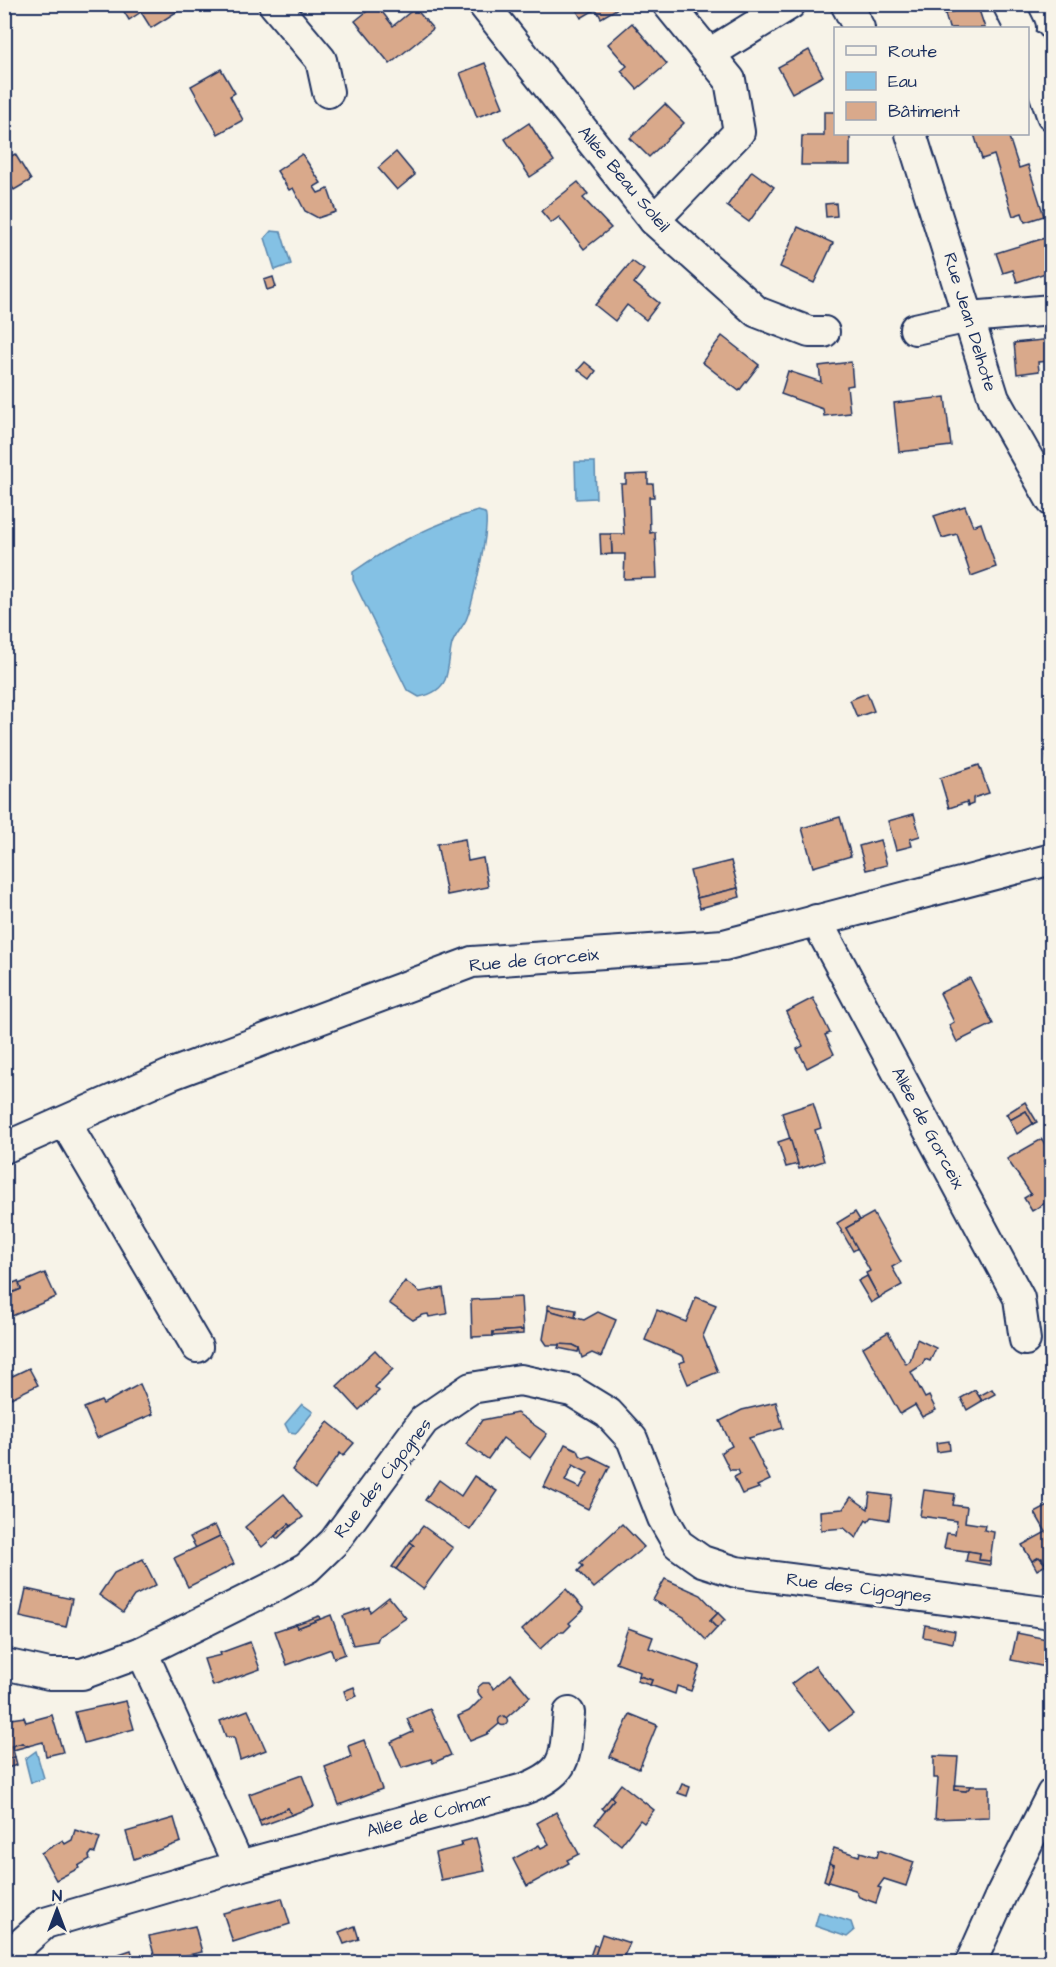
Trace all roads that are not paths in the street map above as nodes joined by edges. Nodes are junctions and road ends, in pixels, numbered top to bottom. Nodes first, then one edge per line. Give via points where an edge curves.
1 (274, 4) edge
2 (483, 4) edge
3 (668, 4) edge
4 (790, 4) edge
5 (846, 4) edge
6 (1008, 4) edge
7 (858, 27) edge
8 (1020, 27) edge
9 (1029, 48) edge
10 (710, 54) junction
11 (328, 92) dead end
12 (1052, 115) edge
13 (911, 135) edge
14 (654, 220) junction
15 (1052, 310) edge
16 (969, 317) junction
17 (915, 329) dead end
18 (824, 332) dead end
19 (1052, 501) edge
20 (1052, 859) edge
21 (816, 920) junction
22 (64, 1122) junction
23 (4, 1148) edge
24 (1025, 1340) dead end
25 (197, 1347) dead end
26 (1052, 1613) edge
27 (142, 1652) junction
28 (4, 1664) edge
29 (569, 1713) dead end
30 (1052, 1794) edge
31 (239, 1866) junction
32 (10, 1954) dead end
33 (971, 1962) edge

1 - 11 street via 321,60
2 - 14 street, Allée Beau Soleil
3 - 10 street
4 - 10 street
5 - 7 street
6 - 8 street
9 - 12 street
10 - 14 street via 730,80 739,132
13 - 16 street, Rue Jean Delhote
14 - 18 street, Allée Beau Soleil via 757,312 809,332
15 - 16 street
16 - 17 street
16 - 19 street, Rue Jean Delhote via 994,399
20 - 21 street, Rue de Gorceix
21 - 22 street, Rue de Gorceix via 724,945 472,962 172,1074
21 - 24 street, Allée de Gorceix via 1019,1298
22 - 23 street, Rue de Gorceix
22 - 25 street
26 - 27 street, Rue des Cigognes via 736,1572 702,1561 678,1544 663,1518 632,1439 608,1413 572,1391 520,1380 471,1388 424,1420 334,1542 307,1568
27 - 28 street, Rue des Cigognes via 82,1674 49,1674
27 - 31 street
29 - 31 street, Allée de Colmar via 563,1763 545,1780
30 - 33 street
31 - 32 street, Allée de Colmar via 45,1923

